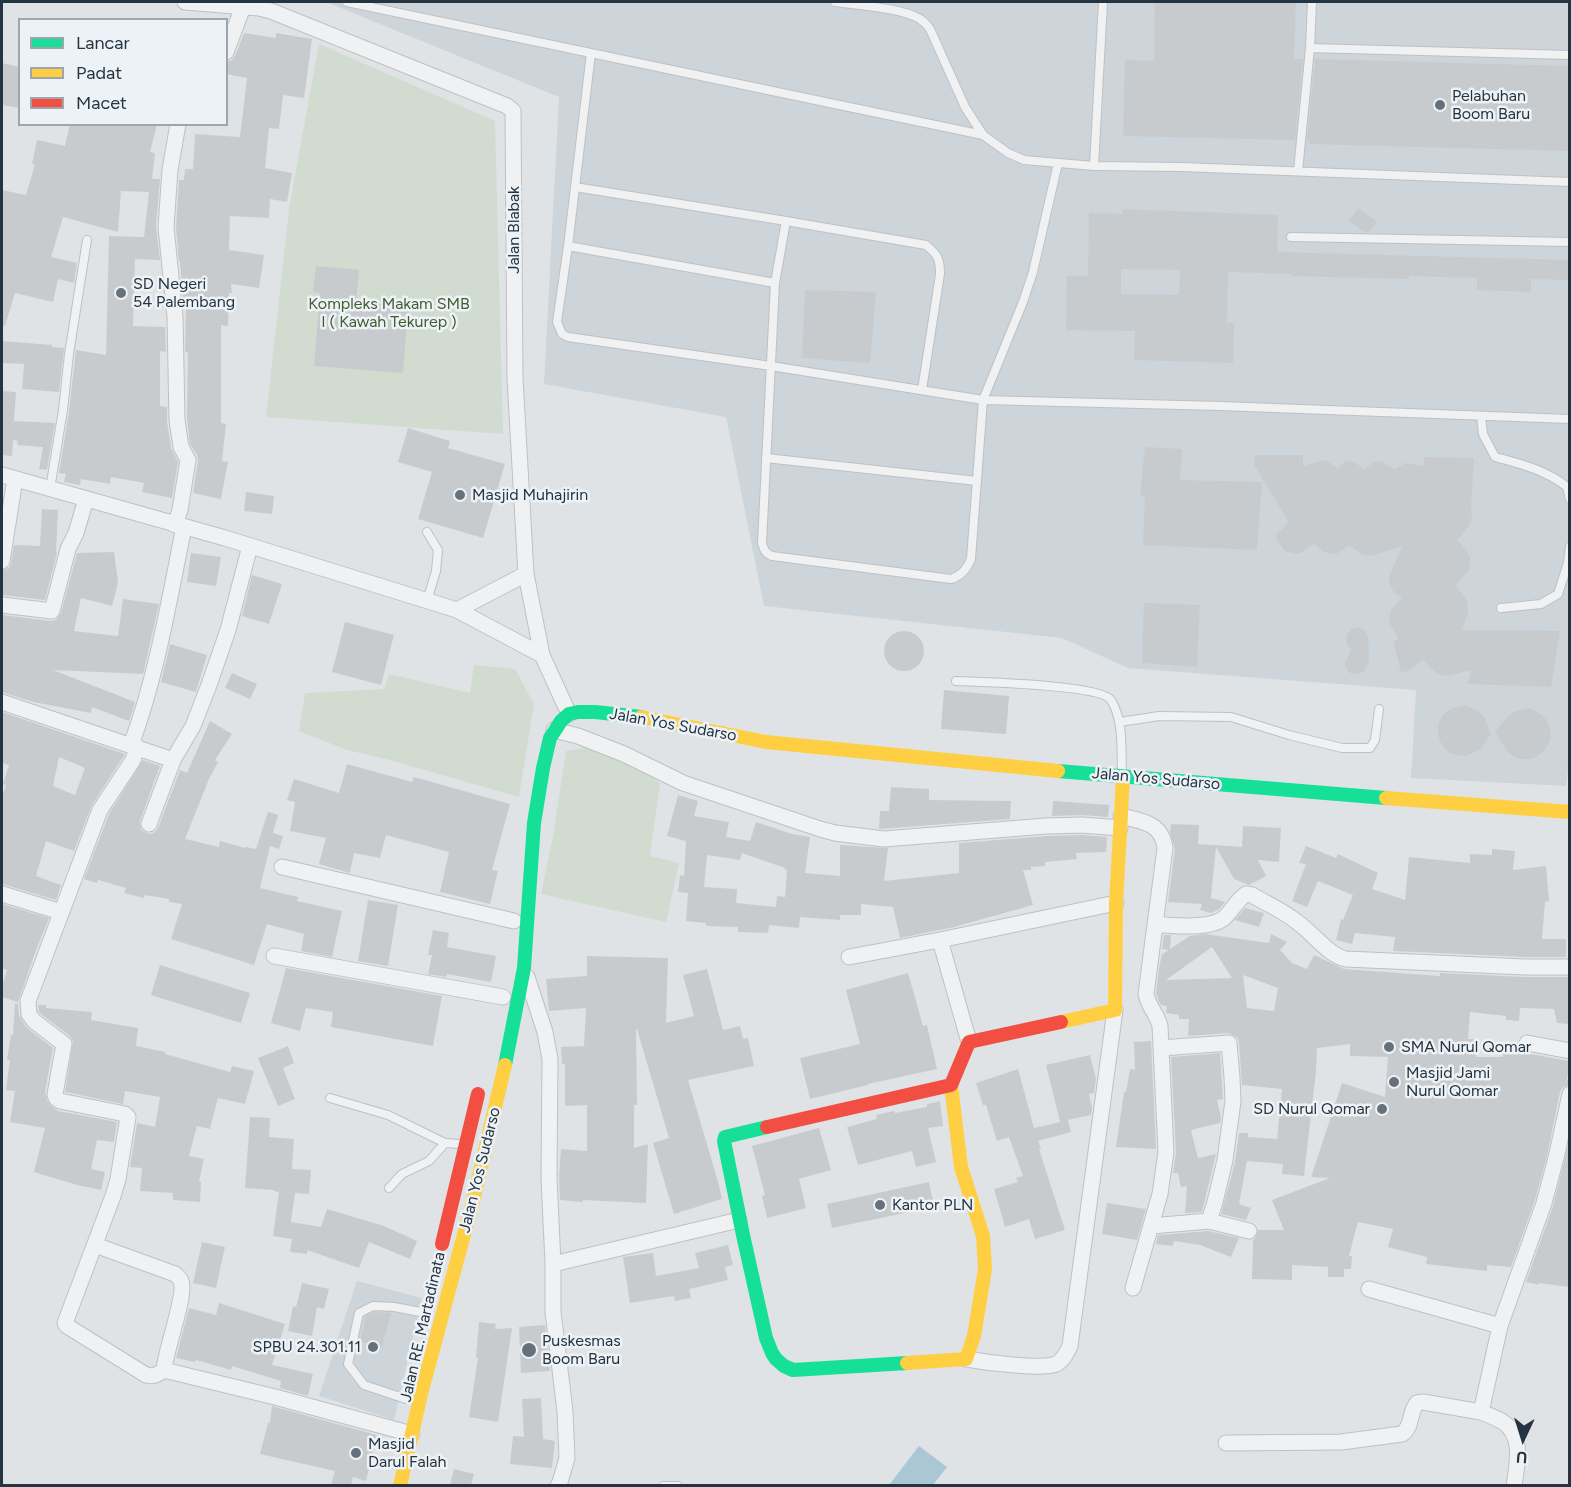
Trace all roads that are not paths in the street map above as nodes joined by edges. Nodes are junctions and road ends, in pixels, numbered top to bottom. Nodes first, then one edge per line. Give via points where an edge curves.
1 (185, 2) edge
2 (347, 2) edge
3 (834, 2) edge
4 (1103, 2) edge
5 (1311, 2) edge
6 (243, 7) junction
7 (228, 47) edge
8 (1310, 48) junction
9 (591, 53) junction
10 (1569, 55) edge
11 (178, 126) edge
12 (983, 135) junction
13 (1058, 163) junction
14 (1094, 166) junction
15 (1298, 171) junction
16 (1569, 182) edge
17 (575, 187) junction
18 (786, 221) junction
19 (1291, 237) dead end
20 (87, 240) dead end
21 (1569, 242) edge
22 (568, 246) junction
23 (775, 283) junction
24 (771, 366) junction
25 (922, 390) junction
26 (983, 400) junction
27 (1481, 416) junction
28 (1569, 419) edge
29 (766, 458) junction
30 (8, 477) edge
31 (977, 481) junction
32 (50, 489) junction
33 (86, 499) junction
34 (1569, 499) edge
35 (179, 526) junction
36 (427, 532) dead end
37 (250, 546) junction
38 (1569, 547) edge
39 (2, 561) edge
40 (526, 574) junction
41 (426, 601) junction
42 (2, 604) edge
43 (1501, 608) dead end
44 (457, 610) junction
45 (542, 655) junction
46 (956, 681) dead end
47 (2, 702) edge
48 (1379, 709) dead end
49 (569, 714) junction
50 (1120, 722) junction
51 (554, 730) junction
52 (134, 746) junction
53 (173, 760) junction
54 (1123, 777) junction
55 (1569, 812) edge
56 (1120, 822) junction
57 (149, 824) dead end
58 (282, 867) dead end
59 (529, 889) junction
60 (2, 894) edge
61 (1116, 903) junction
62 (62, 912) junction
63 (1155, 924) junction
64 (514, 926) joint
65 (940, 940) junction
66 (274, 956) dead end
67 (849, 957) dead end
68 (524, 968) junction
69 (1569, 968) edge
70 (503, 997) dead end
71 (1115, 1010) junction
72 (969, 1042) junction
73 (1527, 1043) dead end
74 (1161, 1048) junction
75 (1569, 1050) edge
76 (480, 1085) dead end
77 (951, 1085) junction
78 (1569, 1094) edge
79 (330, 1098) dead end
80 (446, 1143) junction
81 (466, 1145) junction
82 (485, 1149) junction
83 (389, 1188) dead end
84 (739, 1220) junction
85 (1209, 1221) junction
86 (1151, 1226) junction
87 (1249, 1231) dead end
88 (95, 1245) junction
89 (440, 1257) dead end
90 (553, 1264) junction
91 (1133, 1288) dead end
92 (1369, 1289) dead end
93 (426, 1313) dead end
94 (1500, 1326) junction
95 (966, 1359) junction
96 (164, 1370) junction
97 (1481, 1412) junction
98 (404, 1417) junction
99 (1226, 1443) dead end
100 (561, 1484) edge
101 (400, 1485) edge
102 (663, 1485) edge
103 (678, 1485) edge
104 (1514, 1485) edge

1 - 6 street, Jalan Blabak
2 - 9 lane
3 - 12 lane via 902,12 925,22 964,107
4 - 14 lane
5 - 8 lane
6 - 7 street
6 - 40 street, Jalan Blabak via 271,11 513,111 515,378
8 - 10 lane
8 - 15 lane
9 - 12 lane
9 - 17 lane
11 - 35 street via 166,227 175,317 177,420 181,447 188,460
12 - 13 lane via 1024,160
13 - 14 lane
13 - 26 lane via 1033,272
14 - 15 lane
15 - 16 lane
17 - 18 lane
17 - 22 lane
18 - 23 lane
18 - 25 lane via 926,245 934,252 940,261 940,274
19 - 21 lane
20 - 32 lane
22 - 23 lane
22 - 24 lane via 557,322 562,334
23 - 24 lane
24 - 25 lane
24 - 29 lane
25 - 26 lane
26 - 27 lane
26 - 31 lane
27 - 28 lane
27 - 34 lane via 1483,434 1495,457 1555,477 1568,487
29 - 31 lane
29 - 31 lane via 762,543 766,553 951,579 966,570 971,559
30 - 32 street
30 - 39 street
32 - 33 street
33 - 35 street
33 - 42 street via 52,611
35 - 37 street
35 - 52 street via 160,645
36 - 41 lane via 438,550
37 - 41 street
37 - 53 street via 209,686 193,726
38 - 43 lane via 1558,594 1541,604
40 - 44 street
40 - 45 street, Jalan Blabak
41 - 44 street
44 - 45 street
45 - 49 street, Jalan Blabak
46 - 50 lane via 1071,688 1102,694 1111,700
47 - 52 street
48 - 50 lane via 1375,740 1370,748 1342,748 1231,717 1159,716
49 - 51 main road, Jalan Yos Sudarso
49 - 54 main road, Jalan Yos Sudarso via 630,715 766,742
50 - 54 lane
51 - 56 street via 624,754 683,783 835,833 884,838
51 - 59 main road, Jalan Yos Sudarso via 534,823
52 - 53 street
52 - 62 street via 133,760 100,810
53 - 57 street
54 - 55 main road, Jalan Yos Sudarso
54 - 56 main road
56 - 61 main road
56 - 63 street via 1147,822 1162,836 1165,848
58 - 64 street
59 - 64 main road
59 - 68 main road, Jalan Yos Sudarso
60 - 62 street
61 - 65 street
61 - 71 main road
62 - 88 street via 28,1001 34,1021 64,1044 55,1097 128,1117 118,1179
63 - 69 street via 1214,924 1246,894 1295,920 1333,954 1346,959
63 - 74 street via 1146,994 1159,1020
65 - 67 street
65 - 72 street
66 - 70 street
68 - 82 main road, Jalan Yos Sudarso
68 - 90 street via 550,1059
71 - 72 main road
71 - 95 street via 1070,1346 1058,1364 1047,1366
72 - 77 main road
73 - 75 street
74 - 85 street via 1229,1043 1233,1101 1220,1182
74 - 86 street via 1166,1152
76 - 81 main road, Jalan RE. Martadinata
77 - 84 main road via 725,1137
77 - 95 main road via 962,1167 983,1236 986,1269
78 - 94 street via 1544,1203
79 - 80 lane via 388,1115
80 - 81 lane
80 - 83 lane via 429,1161 402,1174
81 - 82 lane
81 - 89 main road, Jalan RE. Martadinata
82 - 98 main road, Jalan Yos Sudarso via 473,1202
84 - 90 street
84 - 95 main road via 768,1340 772,1352 786,1367 793,1370
85 - 86 street
85 - 87 street
86 - 91 street
88 - 96 street via 175,1274 182,1282 182,1297
88 - 96 street via 65,1323 146,1375
90 - 100 street via 567,1458
92 - 94 street
93 - 98 lane via 373,1306 359,1313 348,1364 363,1385
94 - 97 street
96 - 98 street
97 - 99 street via 1423,1402 1413,1408 1410,1424 1402,1434 1341,1442
97 - 104 street via 1501,1420 1513,1432 1517,1444
98 - 101 main road, Jalan Yos Sudarso
102 - 103 lane

